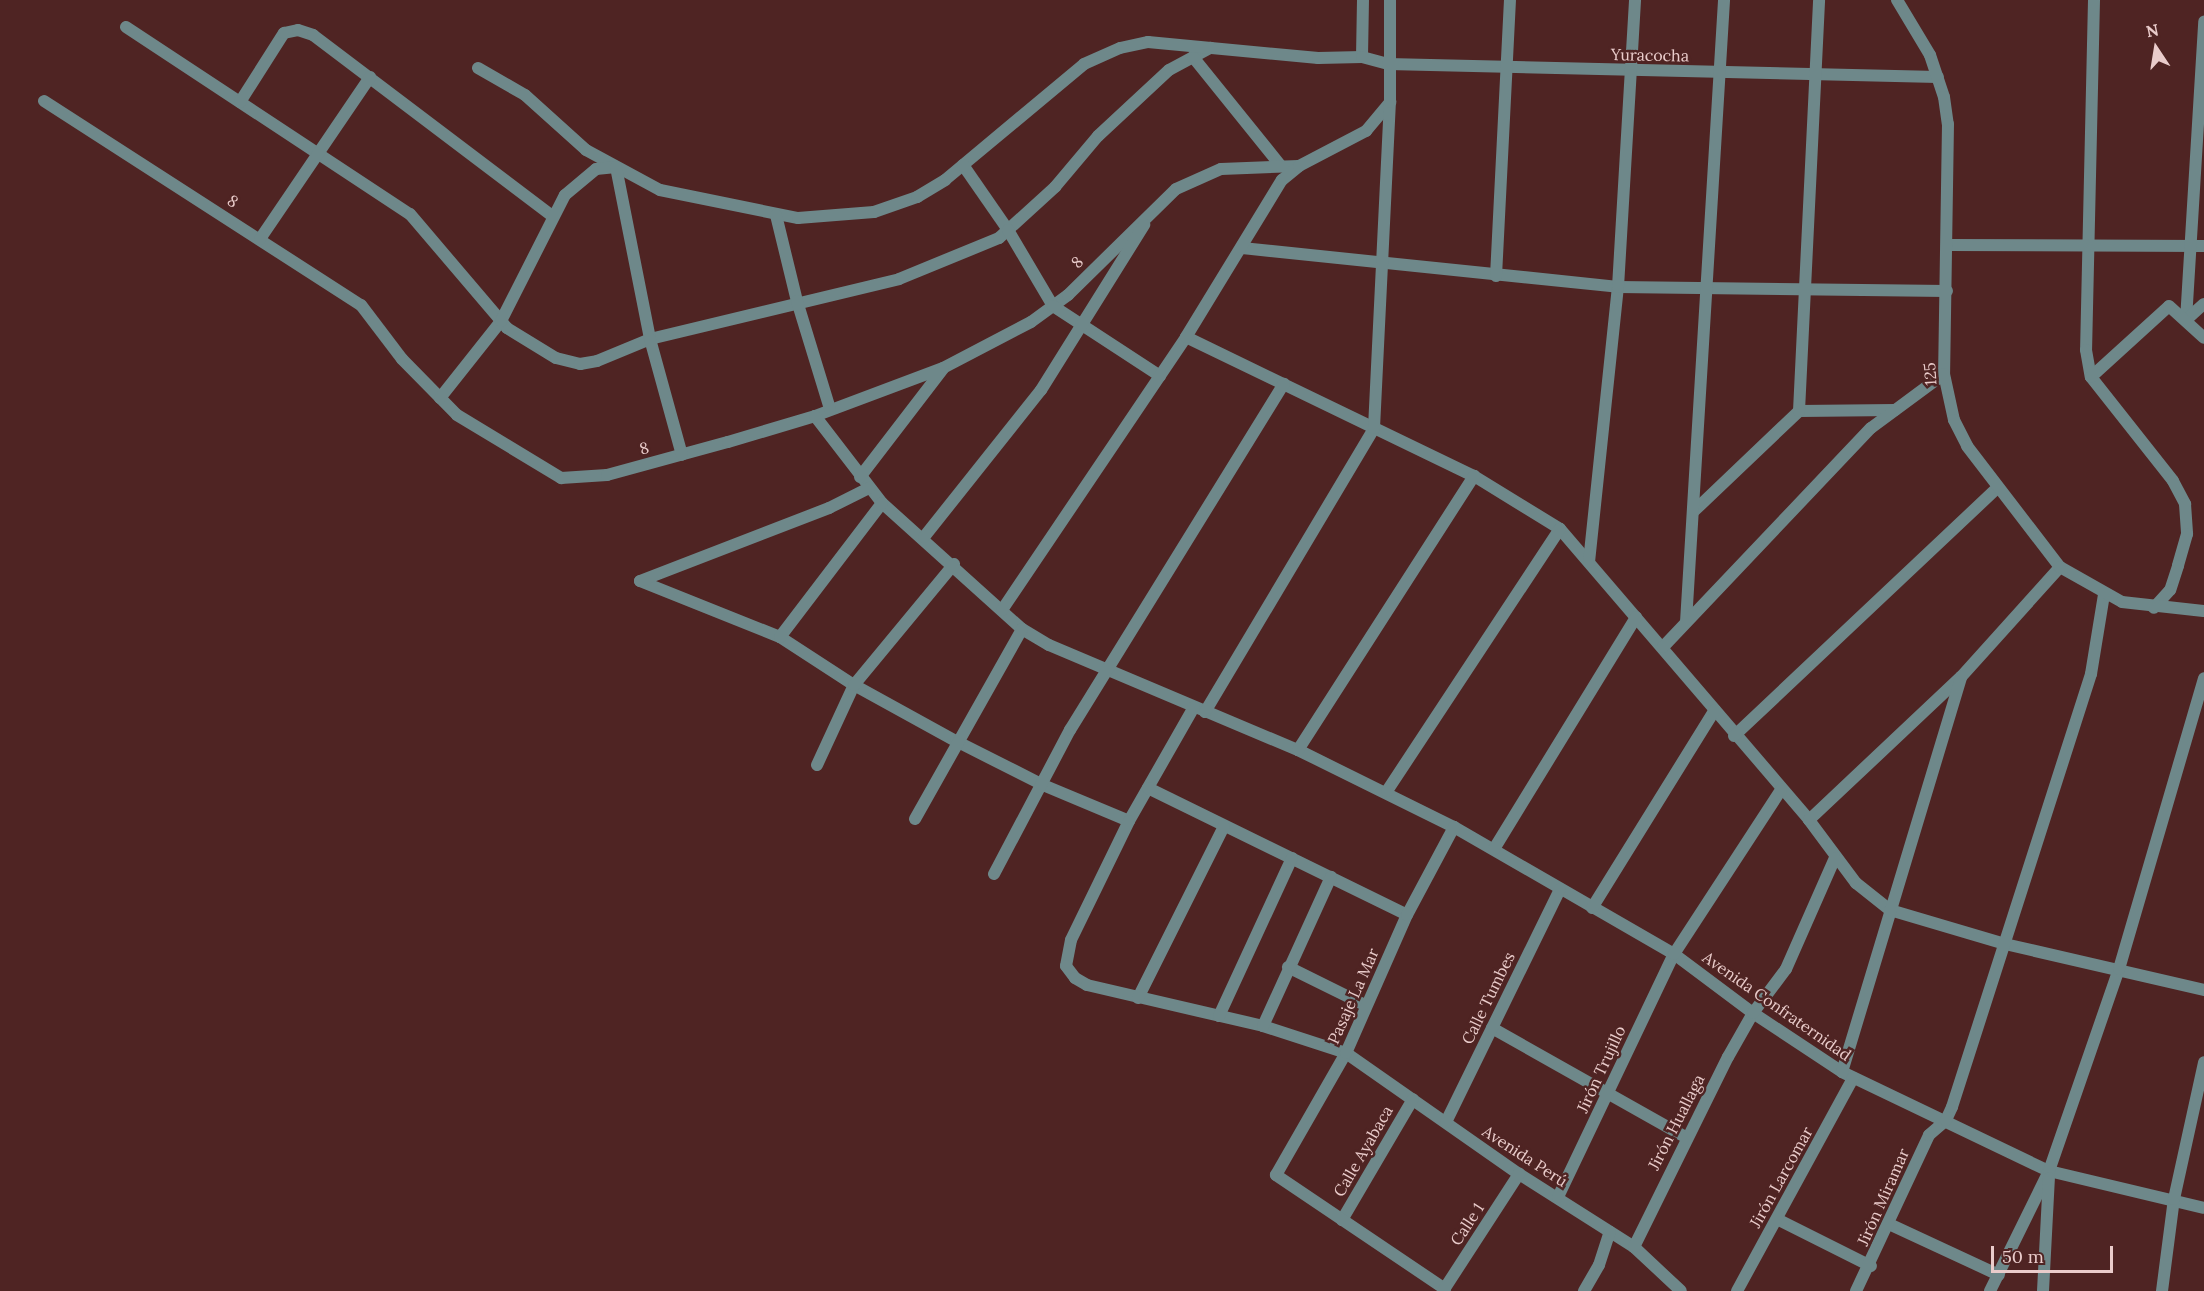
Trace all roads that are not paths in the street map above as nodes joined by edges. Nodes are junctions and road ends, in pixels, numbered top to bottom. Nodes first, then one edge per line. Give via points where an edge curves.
1 (1363, 0) edge
2 (1390, 0) edge
3 (1510, 0) edge
4 (1635, 0) edge
5 (1724, 0) edge
6 (1819, 0) edge
7 (1897, 0) edge
8 (2094, 0) edge
9 (2204, 22) edge
10 (126, 27) dead end
11 (1211, 47) junction
12 (1193, 57) junction
13 (1362, 57) junction
14 (1388, 64) junction
15 (478, 68) dead end
16 (1506, 68) junction
17 (1631, 71) junction
18 (1718, 72) junction
19 (1813, 74) junction
20 (370, 77) junction
21 (1938, 77) junction
22 (44, 100) dead end
23 (240, 102) junction
24 (1390, 102) junction
25 (2199, 142) edge
26 (319, 154) junction
27 (963, 165) junction
28 (1281, 166) junction
29 (1299, 166) junction
30 (616, 167) junction
31 (1158, 204) junction
32 (776, 215) junction
33 (552, 216) junction
34 (1008, 230) junction
35 (260, 239) junction
36 (1948, 245) junction
37 (2088, 245) junction
38 (2190, 246) junction
39 (2204, 246) edge
40 (1242, 248) junction
41 (1382, 263) junction
42 (1496, 276) junction
43 (1618, 287) junction
44 (1707, 288) junction
45 (1807, 290) junction
46 (1947, 291) junction
47 (797, 301) junction
48 (2204, 304) edge
49 (1053, 306) junction
50 (2186, 320) junction
51 (501, 321) junction
52 (1080, 322) junction
53 (1186, 337) junction
54 (2204, 338) edge
55 (650, 339) junction
56 (943, 368) junction
57 (1944, 375) junction
58 (1160, 376) junction
59 (2091, 377) junction
60 (1284, 384) junction
61 (440, 398) junction
62 (830, 409) junction
63 (1895, 410) junction
64 (1799, 411) junction
65 (815, 416) junction
66 (1374, 428) junction
67 (682, 455) junction
68 (1474, 476) junction
69 (860, 477) junction
70 (869, 488) junction
71 (1997, 488) junction
72 (882, 503) junction
73 (1693, 512) junction
74 (1560, 529) junction
75 (924, 537) junction
76 (1589, 562) junction
77 (954, 564) junction
78 (2060, 567) junction
79 (2104, 595) junction
80 (2154, 608) junction
81 (1002, 610) junction
82 (2204, 611) edge
83 (1636, 617) junction
84 (1686, 622) junction
85 (1022, 629) junction
86 (780, 637) junction
87 (1663, 647) junction
88 (1105, 672) junction
89 (1960, 677) junction
90 (2204, 678) edge
91 (854, 685) junction
92 (1199, 710) junction
93 (1715, 710) junction
94 (1734, 736) junction
95 (956, 741) junction
96 (1298, 750) junction
97 (818, 765) dead end
98 (1043, 785) junction
99 (1148, 788) junction
100 (1781, 790) junction
101 (1388, 791) junction
102 (915, 819) dead end
103 (1809, 820) junction
104 (1129, 821) junction
105 (1224, 826) junction
106 (1454, 827) junction
107 (1494, 849) junction
108 (1292, 858) junction
109 (1835, 858) junction
110 (994, 874) dead end
111 (1331, 878) junction
112 (1560, 889) junction
113 (1592, 908) junction
114 (1890, 910) junction
115 (1407, 915) junction
116 (2005, 944) junction
117 (1674, 954) junction
118 (1288, 967) junction
119 (2119, 969) junction
120 (2204, 990) edge
121 (1138, 998) junction
122 (1365, 1005) junction
123 (1753, 1013) junction
124 (1219, 1016) junction
125 (1263, 1026) junction
126 (1492, 1028) junction
127 (1346, 1053) junction
128 (2204, 1062) edge
129 (1847, 1075) junction
130 (1608, 1093) junction
131 (1413, 1098) junction
132 (1946, 1120) junction
133 (1446, 1122) junction
134 (1687, 1138) junction
135 (2049, 1171) junction
136 (1519, 1174) junction
137 (1558, 1197) junction
138 (2174, 1199) junction
139 (2204, 1208) edge
140 (1777, 1219) junction
141 (1342, 1220) junction
142 (1889, 1224) junction
143 (1610, 1232) junction
144 (1634, 1247) junction
145 (1870, 1266) junction
146 (1999, 1275) junction
147 (1444, 1290) edge
148 (1584, 1291) edge
149 (1681, 1291) edge
150 (1737, 1291) edge
151 (1856, 1291) edge
152 (1990, 1291) edge
153 (2043, 1291) edge
154 (2162, 1291) edge

1 - 13 street
2 - 14 street
3 - 16 street
4 - 17 street
5 - 18 street
6 - 19 street
7 - 21 street, 125
8 - 37 street
9 - 25 street
10 - 23 street
11 - 12 street
11 - 13 street, Yuracocha via 1318,58
11 - 27 street, Yuracocha via 1148,42 1100,56 1084,64
12 - 28 street
12 - 34 street via 1169,70 1098,136 1055,187
13 - 14 street, Yuracocha
14 - 16 street, Yuracocha
14 - 24 street
15 - 30 street, Yuracocha via 525,94 586,150
16 - 17 street, Yuracocha
16 - 42 street
17 - 18 street, Yuracocha
17 - 43 street
18 - 19 street, Yuracocha
18 - 44 street
19 - 21 street, Yuracocha
19 - 45 street
20 - 23 street via 313,35 290,30 278,39
20 - 26 street
20 - 33 street
21 - 36 street, 125 via 1948,124
22 - 35 street, 8
23 - 26 street
24 - 29 street via 1366,131
24 - 41 street
25 - 38 street
26 - 35 street
26 - 51 street via 410,214
27 - 32 street, Yuracocha via 918,197 874,212 798,218
27 - 34 street
28 - 29 street, 8
28 - 31 street, 8 via 1221,169 1176,189
29 - 40 street via 1282,180
30 - 32 street, Yuracocha via 660,190
30 - 33 street via 596,169 580,180
30 - 55 street
31 - 49 street, 8
31 - 52 street
32 - 47 street
33 - 51 street
34 - 47 street via 978,248 899,279
34 - 49 street
35 - 61 street, 8 via 361,305 402,359
36 - 37 street
36 - 46 street, 125
37 - 38 street
37 - 59 street via 2086,350
38 - 39 street
38 - 50 street
40 - 41 street
40 - 53 street
41 - 42 street
41 - 66 street
42 - 43 street
43 - 44 street
43 - 76 street
44 - 45 street
44 - 73 street
45 - 46 street
45 - 64 street
46 - 57 street, 125
47 - 55 street
47 - 62 street
48 - 50 street
49 - 52 street
49 - 56 street, 8
50 - 54 street
50 - 59 street via 2173,307 2166,308
51 - 55 street via 568,363 597,361
51 - 61 street
52 - 58 street
52 - 75 street via 1034,399
53 - 58 street
53 - 60 street
55 - 67 street
56 - 62 street, 8
56 - 69 street
57 - 63 street
57 - 71 street, 125 via 1954,420
58 - 81 street
59 - 80 street via 2173,481 2184,504 2187,534 2178,566 2170,590
60 - 66 street
60 - 88 street
61 - 67 street, 8 via 481,432 561,478 586,480
62 - 65 street, 8
63 - 64 street
63 - 84 street via 1838,461
64 - 73 street
65 - 67 street, 8
65 - 69 street, Avenida Confraternidad
66 - 68 street
66 - 92 street
68 - 74 street
68 - 96 street
69 - 70 street, Avenida Confraternidad
70 - 72 street, Avenida Confraternidad
70 - 86 street via 829,508 640,581
71 - 78 street, 125
71 - 94 street
72 - 75 street, Avenida Confraternidad
72 - 86 street
73 - 84 street
74 - 76 street
74 - 101 street
75 - 77 street, Avenida Confraternidad
76 - 83 street
77 - 81 street, Avenida Confraternidad
77 - 91 street
78 - 79 street, 125
78 - 89 street
79 - 80 street, 125
79 - 116 street via 2091,674
80 - 82 street, 125
81 - 85 street, Avenida Confraternidad
83 - 87 street
83 - 107 street
84 - 87 street
85 - 88 street, Avenida Confraternidad
85 - 95 street
86 - 91 street
87 - 93 street
88 - 92 street, Avenida Confraternidad
88 - 98 street
89 - 103 street
89 - 114 street, Jirón Larcomar
90 - 119 street
91 - 95 street
91 - 97 street
92 - 96 street, Avenida Confraternidad
92 - 99 street
93 - 94 street
93 - 113 street
94 - 100 street
95 - 98 street
95 - 102 street
96 - 101 street, Avenida Confraternidad
98 - 104 street
98 - 110 street
99 - 104 street
99 - 105 street
100 - 103 street
100 - 117 street, Jirón Trujillo
101 - 106 street, Avenida Confraternidad
103 - 109 street
104 - 121 street, Avenida Perú via 1071,940 1066,966 1087,985
105 - 108 street
105 - 121 street
106 - 107 street, Avenida Confraternidad
106 - 115 street, Pasaje La Mar
107 - 112 street, Avenida Confraternidad
108 - 111 street
108 - 124 street
109 - 114 street via 1856,883
109 - 123 street, Jirón Huallaga via 1786,969
111 - 115 street
111 - 118 street
112 - 113 street, Avenida Confraternidad
112 - 126 street, Calle Tumbes
113 - 117 street, Avenida Confraternidad
114 - 116 street
114 - 129 street, Jirón Larcomar
115 - 122 street, Pasaje La Mar
116 - 119 street
116 - 132 street
117 - 123 street, Avenida Confraternidad
117 - 130 street, Jirón Trujillo
118 - 122 street
118 - 125 street
119 - 120 street
119 - 135 street
121 - 124 street, Avenida Perú
122 - 127 street, Pasaje La Mar
123 - 129 street, Avenida Confraternidad
123 - 134 street, Jirón Huallaga
124 - 125 street, Avenida Perú
125 - 127 street, Avenida Perú
126 - 130 street
126 - 133 street, Calle Tumbes
127 - 131 street, Avenida Perú
127 - 141 street, Pasaje La Mar via 1276,1174
128 - 138 street
129 - 132 street, Avenida Confraternidad
129 - 140 street, Jirón Larcomar
130 - 134 street
130 - 137 street, Jirón Trujillo
131 - 133 street, Avenida Perú
131 - 141 street, Calle Ayabaca
132 - 135 street, Avenida Confraternidad
132 - 142 street, Jirón Miramar via 1929,1135
133 - 136 street, Avenida Perú
134 - 144 street, Jirón Huallaga
135 - 138 street, Avenida Confraternidad
135 - 146 street
135 - 153 street
136 - 137 street, Avenida Perú
136 - 147 street, Calle 1
137 - 143 street, Avenida Perú
138 - 139 street, Avenida Confraternidad
138 - 154 street
140 - 145 street
140 - 150 street, Jirón Larcomar
141 - 147 street
142 - 145 street, Jirón Miramar
142 - 146 street
143 - 144 street, Avenida Perú
143 - 148 street via 1599,1265
144 - 149 street, Avenida Perú
145 - 151 street, Jirón Miramar
146 - 152 street

